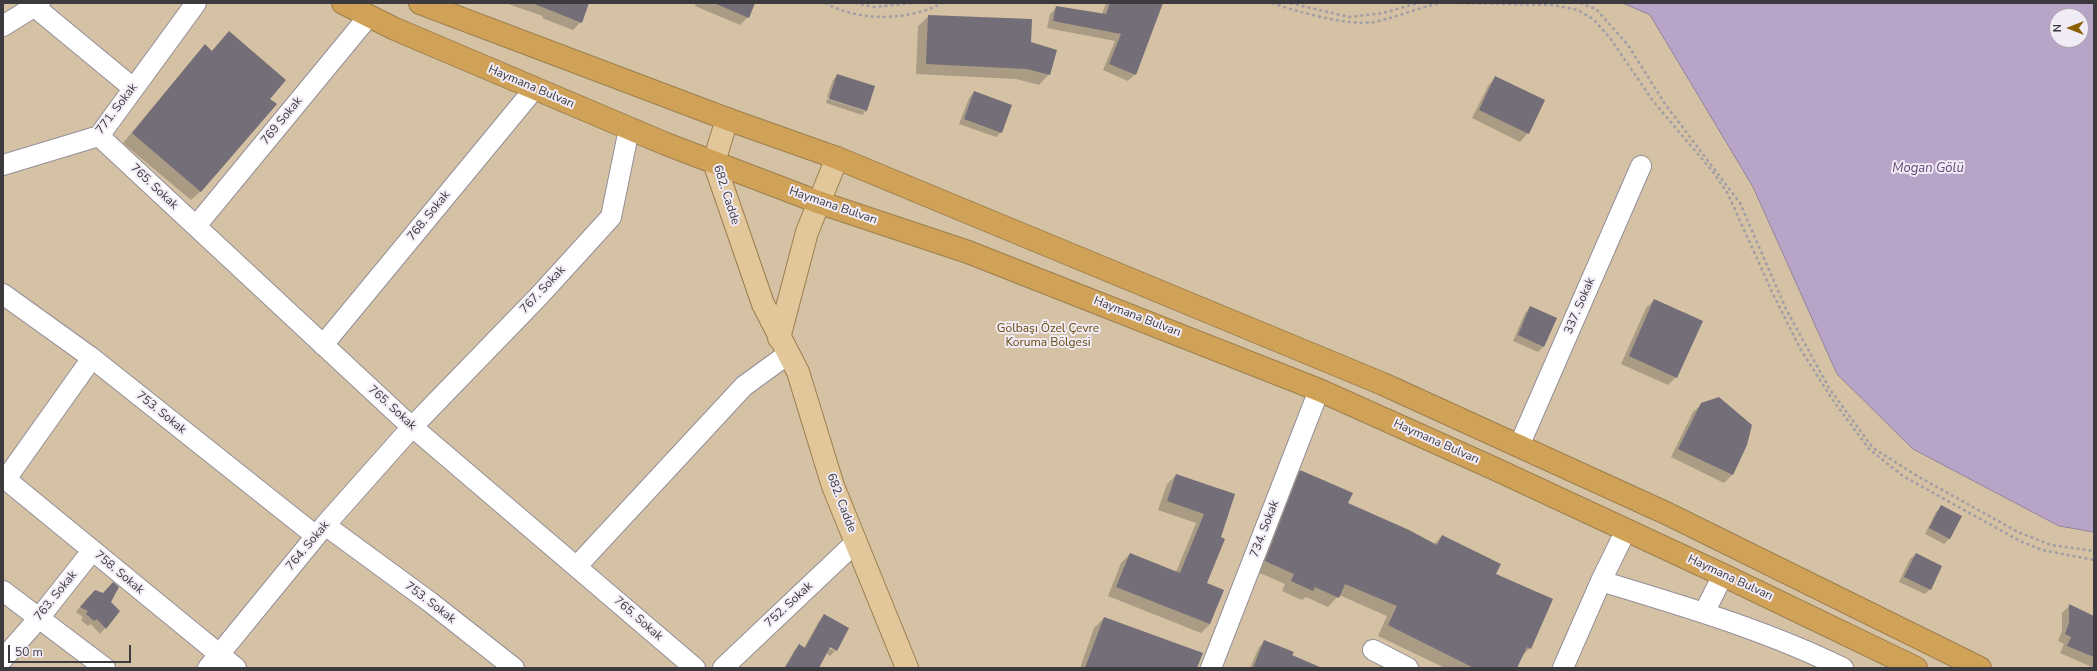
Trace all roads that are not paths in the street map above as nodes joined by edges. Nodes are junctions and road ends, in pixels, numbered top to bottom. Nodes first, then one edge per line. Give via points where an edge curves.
1 (196, 3) edge
2 (343, 3) edge
3 (420, 3) edge
4 (37, 5) edge
5 (368, 17) junction
6 (3, 26) edge
7 (133, 88) junction
8 (535, 88) junction
9 (727, 119) junction
10 (629, 129) junction
11 (99, 136) junction
12 (837, 158) junction
13 (714, 162) junction
14 (3, 165) edge
15 (1641, 166) dead end
16 (818, 202) junction
17 (196, 226) junction
18 (3, 294) edge
19 (323, 345) junction
20 (784, 346) junction
21 (92, 358) junction
22 (1319, 390) junction
23 (412, 426) junction
24 (1519, 446) junction
25 (4, 478) edge
26 (321, 530) junction
27 (1626, 530) junction
28 (856, 542) junction
29 (92, 551) junction
30 (576, 566) junction
31 (1723, 575) junction
32 (1601, 581) junction
33 (5, 595) edge
34 (1704, 613) junction
35 (39, 618) junction
36 (1373, 650) dead end
37 (3, 659) edge
38 (213, 661) edge
39 (104, 668) edge
40 (236, 668) edge
41 (514, 668) edge
42 (695, 668) edge
43 (723, 668) edge
44 (907, 668) edge
45 (1211, 668) edge
46 (1408, 668) edge
47 (1563, 668) edge
48 (1843, 668) edge
49 (1916, 668) edge
50 (1980, 668) edge

1 - 7 street, 771. Sokak
2 - 5 highway, Haymana Bulvarı
3 - 9 highway
4 - 6 street
4 - 7 street
5 - 8 highway, Haymana Bulvarı
5 - 17 street, 769 Sokak
7 - 11 street, 771. Sokak
8 - 10 highway, Haymana Bulvarı
8 - 19 street, 768. Sokak
9 - 12 highway
9 - 13 main road, 682. Cadde
10 - 13 highway, Haymana Bulvarı
10 - 23 street, 767. Sokak via 612,217
11 - 14 street, 771. Sokak
11 - 17 street, 765. Sokak
12 - 16 main road
12 - 24 highway via 1383,384
13 - 16 highway, Haymana Bulvarı
13 - 20 main road, 682. Cadde via 763,304
15 - 24 street, 337. Sokak
16 - 20 main road via 796,269
16 - 22 highway, Haymana Bulvarı via 968,252
17 - 19 street, 765. Sokak
18 - 21 street, 753. Sokak
19 - 23 street, 765. Sokak
20 - 28 main road, 682. Cadde via 798,372 833,486
20 - 30 street
21 - 25 street
21 - 26 street, 753. Sokak
22 - 27 highway, Haymana Bulvarı
22 - 45 street, 734. Sokak
23 - 26 street, 764. Sokak
23 - 30 street, 765. Sokak
24 - 50 highway via 1668,514
25 - 29 street, 758. Sokak
26 - 38 street, 764. Sokak
26 - 41 street, 753. Sokak via 430,602
27 - 31 highway, Haymana Bulvarı
27 - 32 street
28 - 43 street, 752. Sokak
28 - 44 main road, 682. Cadde
29 - 35 street, 763. Sokak
29 - 38 street, 758. Sokak
30 - 42 street, 765. Sokak
31 - 34 street
31 - 49 highway, Haymana Bulvarı
32 - 34 street
32 - 47 street
33 - 35 street
34 - 48 street via 1806,650
35 - 37 street, 763. Sokak
35 - 39 street
36 - 46 street
38 - 40 street, 758. Sokak

